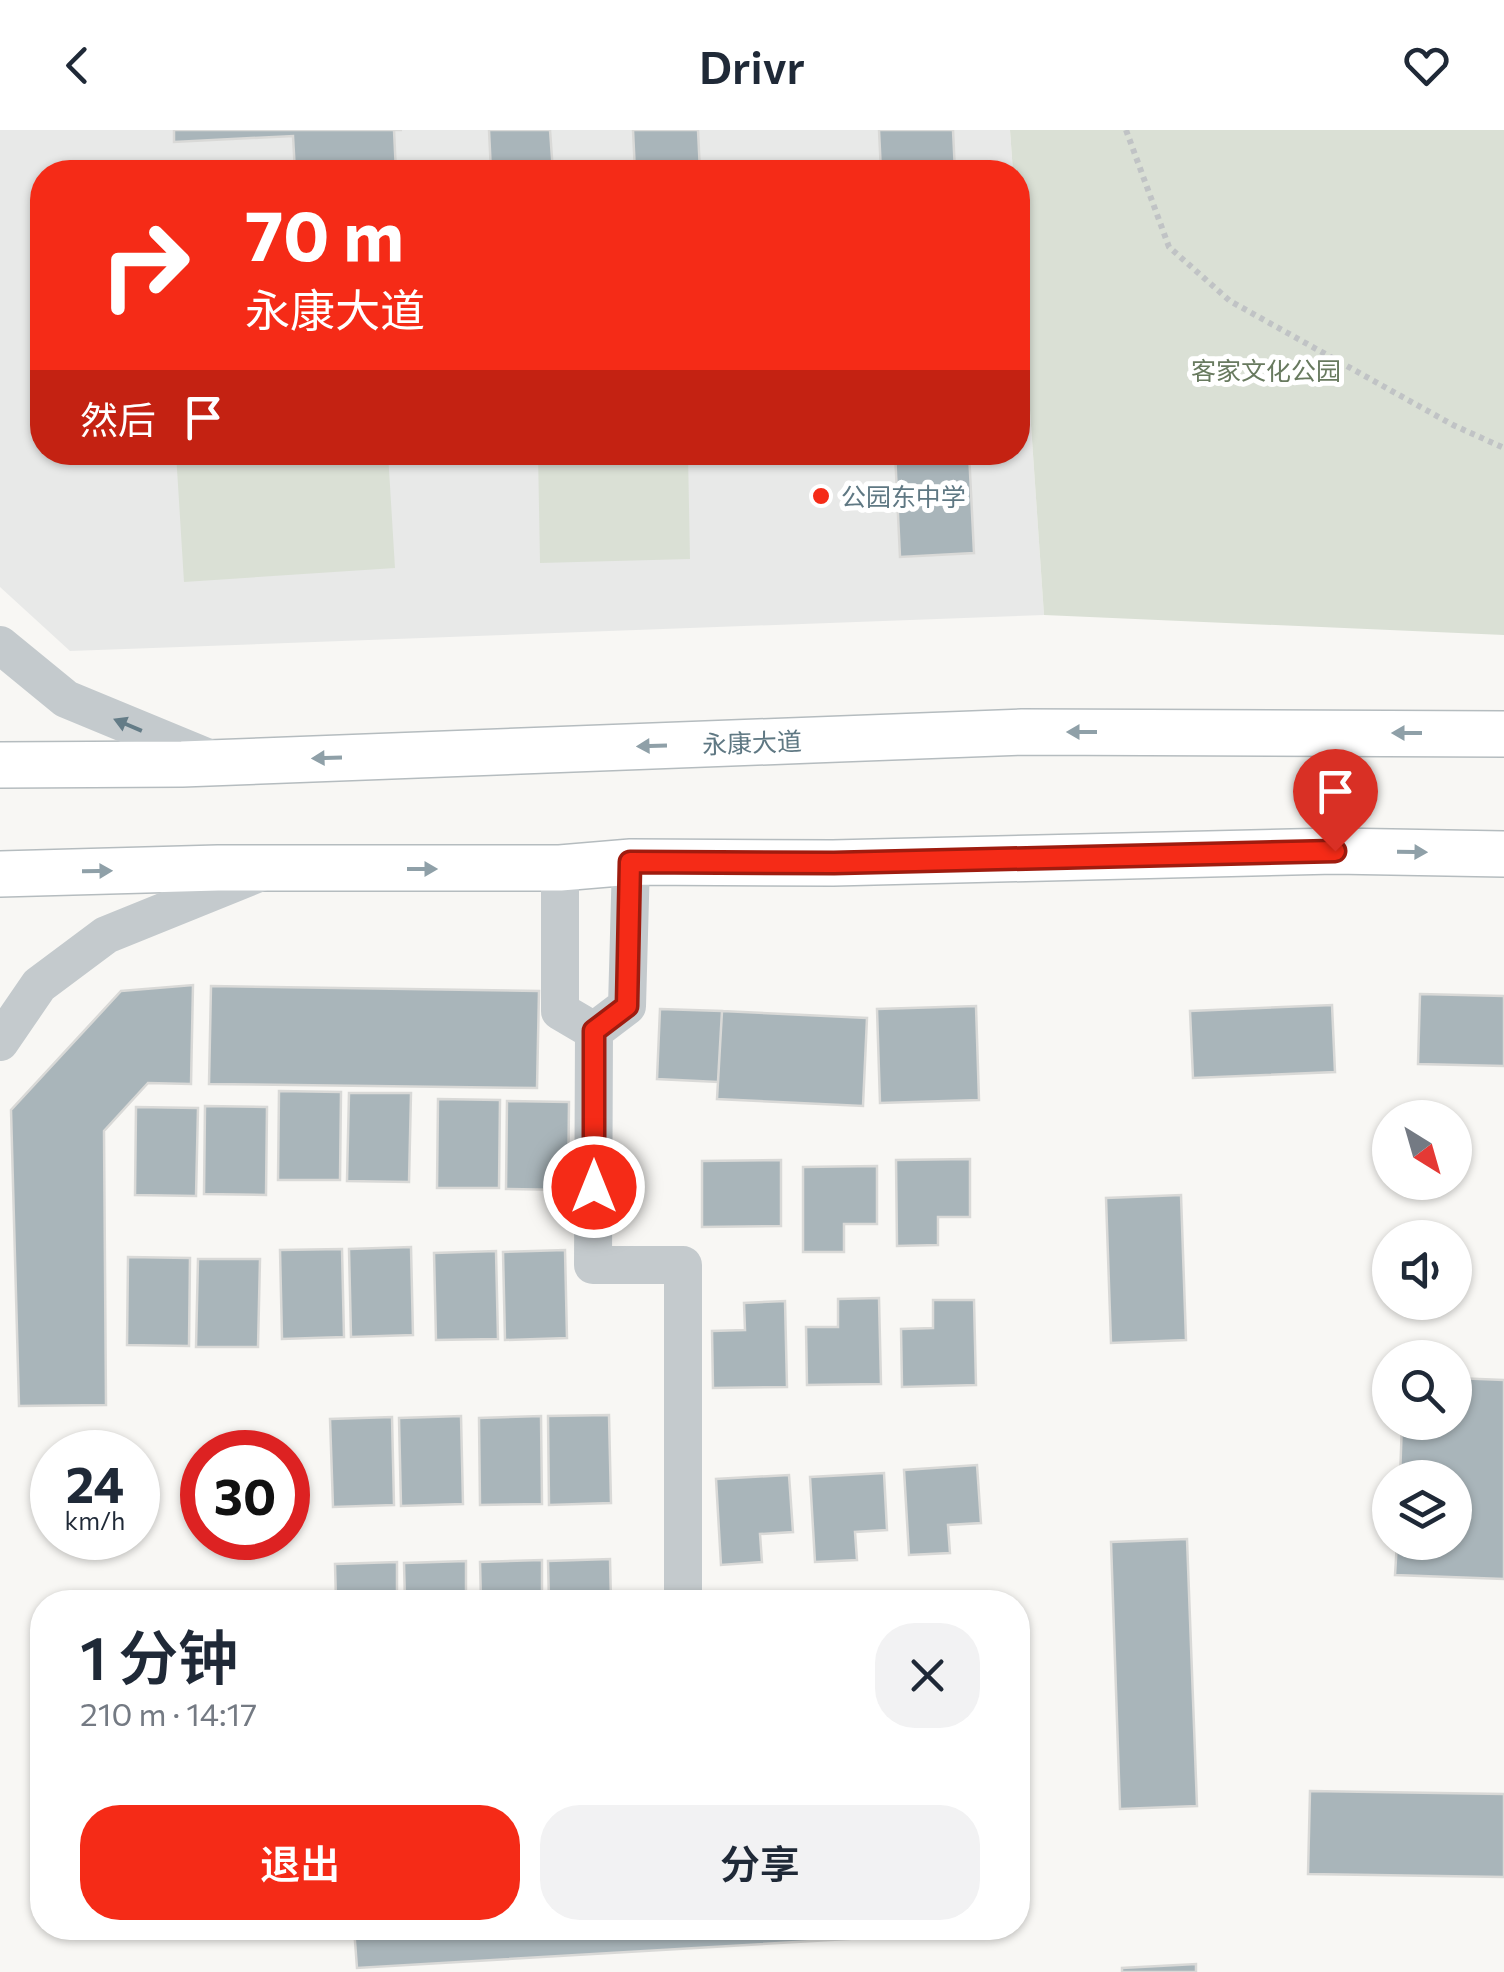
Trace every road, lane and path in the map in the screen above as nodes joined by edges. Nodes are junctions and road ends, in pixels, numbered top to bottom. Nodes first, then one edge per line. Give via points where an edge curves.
1 (1126, 130) edge
2 (1504, 448) edge
3 (0, 646) edge
4 (1504, 734) edge
5 (218, 762) junction
6 (0, 765) edge
7 (1504, 854) edge
8 (630, 862) junction
9 (560, 868) junction
10 (267, 870) junction
11 (0, 874) edge
12 (594, 1031) junction
13 (0, 1042) edge
14 (682, 1590) edge

1 - 2 path via 1169,247 1230,301
5 -> 3 street via 66,698
4 -> 5 main road, 永康大道 via 1022,732
5 - 6 main road, 永康大道
8 -> 7 main road
8 - 9 main road
8 - 12 street via 627,1006
10 -> 9 main road
9 - 12 street via 560,1011
11 -> 10 main road
10 - 13 street via 106,936 39,985
12 - 14 street via 593,1266 684,1265

